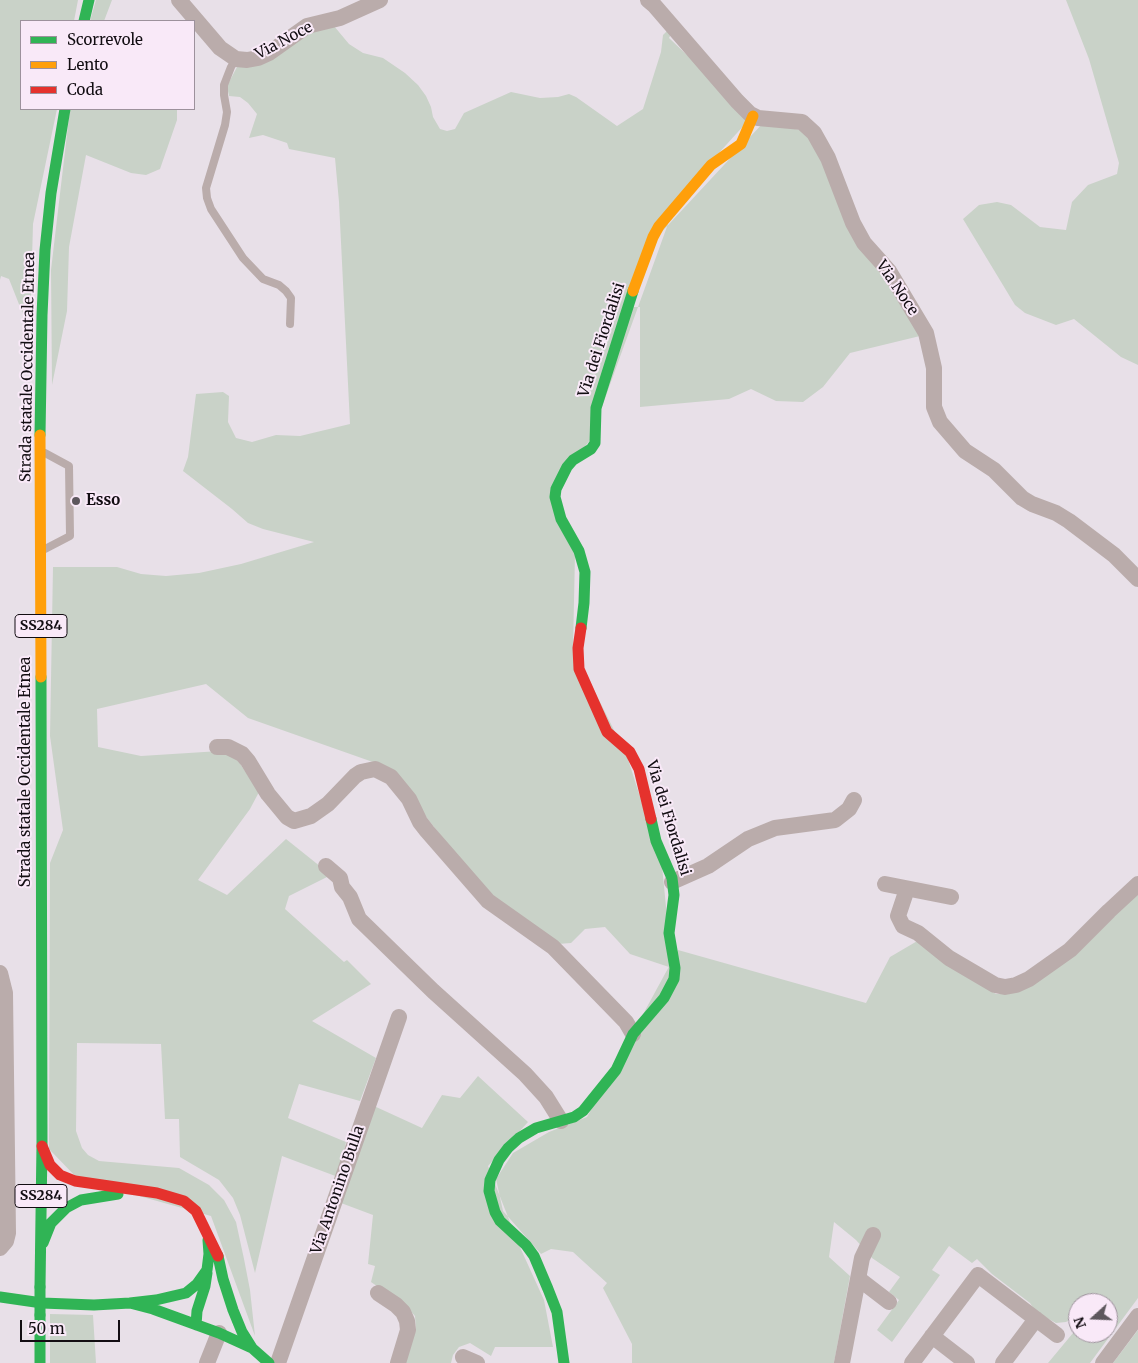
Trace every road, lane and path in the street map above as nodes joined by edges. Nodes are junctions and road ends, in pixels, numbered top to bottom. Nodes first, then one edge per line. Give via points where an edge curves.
1 (89, 0) edge
2 (179, 0) edge
3 (380, 0) edge
4 (648, 0) edge
5 (84, 20) edge
6 (236, 59) junction
7 (65, 110) edge
8 (754, 116) junction
9 (290, 324) dead end
10 (40, 450) junction
11 (41, 551) junction
12 (1138, 579) edge
13 (217, 747) dead end
14 (854, 800) dead end
15 (326, 866) dead end
16 (672, 882) junction
17 (885, 884) dead end
18 (1138, 884) edge
19 (907, 889) junction
20 (951, 897) dead end
21 (0, 974) edge
22 (399, 1016) dead end
23 (633, 1034) junction
24 (3, 1081) edge
25 (561, 1121) junction
26 (42, 1144) junction
27 (148, 1192) junction
28 (207, 1230) junction
29 (873, 1235) dead end
30 (41, 1247) junction
31 (0, 1248) edge
32 (207, 1270) junction
33 (223, 1279) junction
34 (859, 1279) junction
35 (378, 1293) dead end
36 (0, 1297) edge
37 (889, 1302) dead end
38 (130, 1303) junction
39 (1138, 1316) edge
40 (1036, 1319) junction
41 (199, 1326) junction
42 (219, 1334) junction
43 (1057, 1334) dead end
44 (932, 1336) junction
45 (40, 1347) junction
46 (252, 1348) junction
47 (29, 1359) dead end
48 (40, 1363) edge
49 (207, 1363) edge
50 (269, 1363) edge
51 (278, 1363) edge
52 (398, 1363) edge
53 (564, 1363) edge
54 (842, 1363) edge
55 (912, 1363) edge
56 (967, 1363) edge
57 (1003, 1363) edge
58 (1103, 1363) edge

1 - 5 main road
2 - 6 street, Via Noce via 220,48
3 - 6 street, Via Noce via 340,18 307,26 258,58
4 - 8 street
6 - 9 lane via 224,85 227,112 206,188 207,198 211,210 243,258 263,279 286,291 290,298
7 - 10 main road, Strada statale Occidentale Etnea / SS284 via 45,250
8 - 12 street, Via Noce via 802,122 814,133 864,243 889,271 926,333 934,368 934,406 940,422 966,451 994,470 1022,498 1069,521 1114,555
8 - 16 main road, Via dei Fiordalisi via 741,144 702,174 653,237 596,408 595,443 567,467 555,497 560,519 579,551 585,572 578,648 580,669 607,732 630,752 639,769 656,841
10 - 11 main road, Strada statale Occidentale Etnea / SS284
10 - 11 lane via 69,466 70,474 70,536
11 - 26 main road, Strada statale Occidentale Etnea / SS284
13 - 23 street via 228,747 242,754 268,794 294,821 311,816 328,804 361,772 375,769 390,777 409,800 420,822 488,901 553,947 626,1022
14 - 16 street via 849,809 835,820 775,828 748,839 708,866
15 - 25 street via 340,878 359,919 525,1074 546,1097
16 - 23 main road, Via dei Fiordalisi via 674,895 669,933 676,968 674,979 664,998
17 - 19 street
18 - 19 street via 1070,950 1029,979 1005,987 994,985 903,926 898,916
19 - 20 street
21 - 24 street via 5,993
22 - 51 street, Via Antonino Bulla
23 - 25 main road, Via dei Fiordalisi via 616,1070 583,1111
24 - 31 street via 8,1233
25 - 53 main road, Via dei Fiordalisi via 536,1128 508,1148 494,1169 489,1191 500,1220 534,1256 557,1312
26 - 27 main road via 50,1165 60,1175 75,1181
26 - 30 main road, Strada statale Occidentale Etnea / SS284
27 - 28 main road via 184,1201 196,1212
27 - 30 main road via 81,1200 66,1208 52,1222
28 - 32 main road
28 - 33 main road via 217,1252
29 - 34 street via 862,1258
30 - 45 main road, Strada statale Occidentale Etnea / SS284, bridge
32 - 38 main road via 198,1284 186,1293
32 - 41 main road via 197,1311
33 - 41 main road via 215,1312
33 - 46 main road via 242,1332
34 - 37 street
34 - 54 street
35 - 52 street via 396,1305 407,1321 408,1330
36 - 38 main road via 42,1303
38 - 41 main road
39 - 58 street
40 - 43 street
40 - 44 street via 978,1275
40 - 57 street
41 - 42 main road
42 - 46 main road
42 - 49 street
44 - 55 street
44 - 56 street
45 - 47 main road
45 - 48 main road
46 - 50 main road

